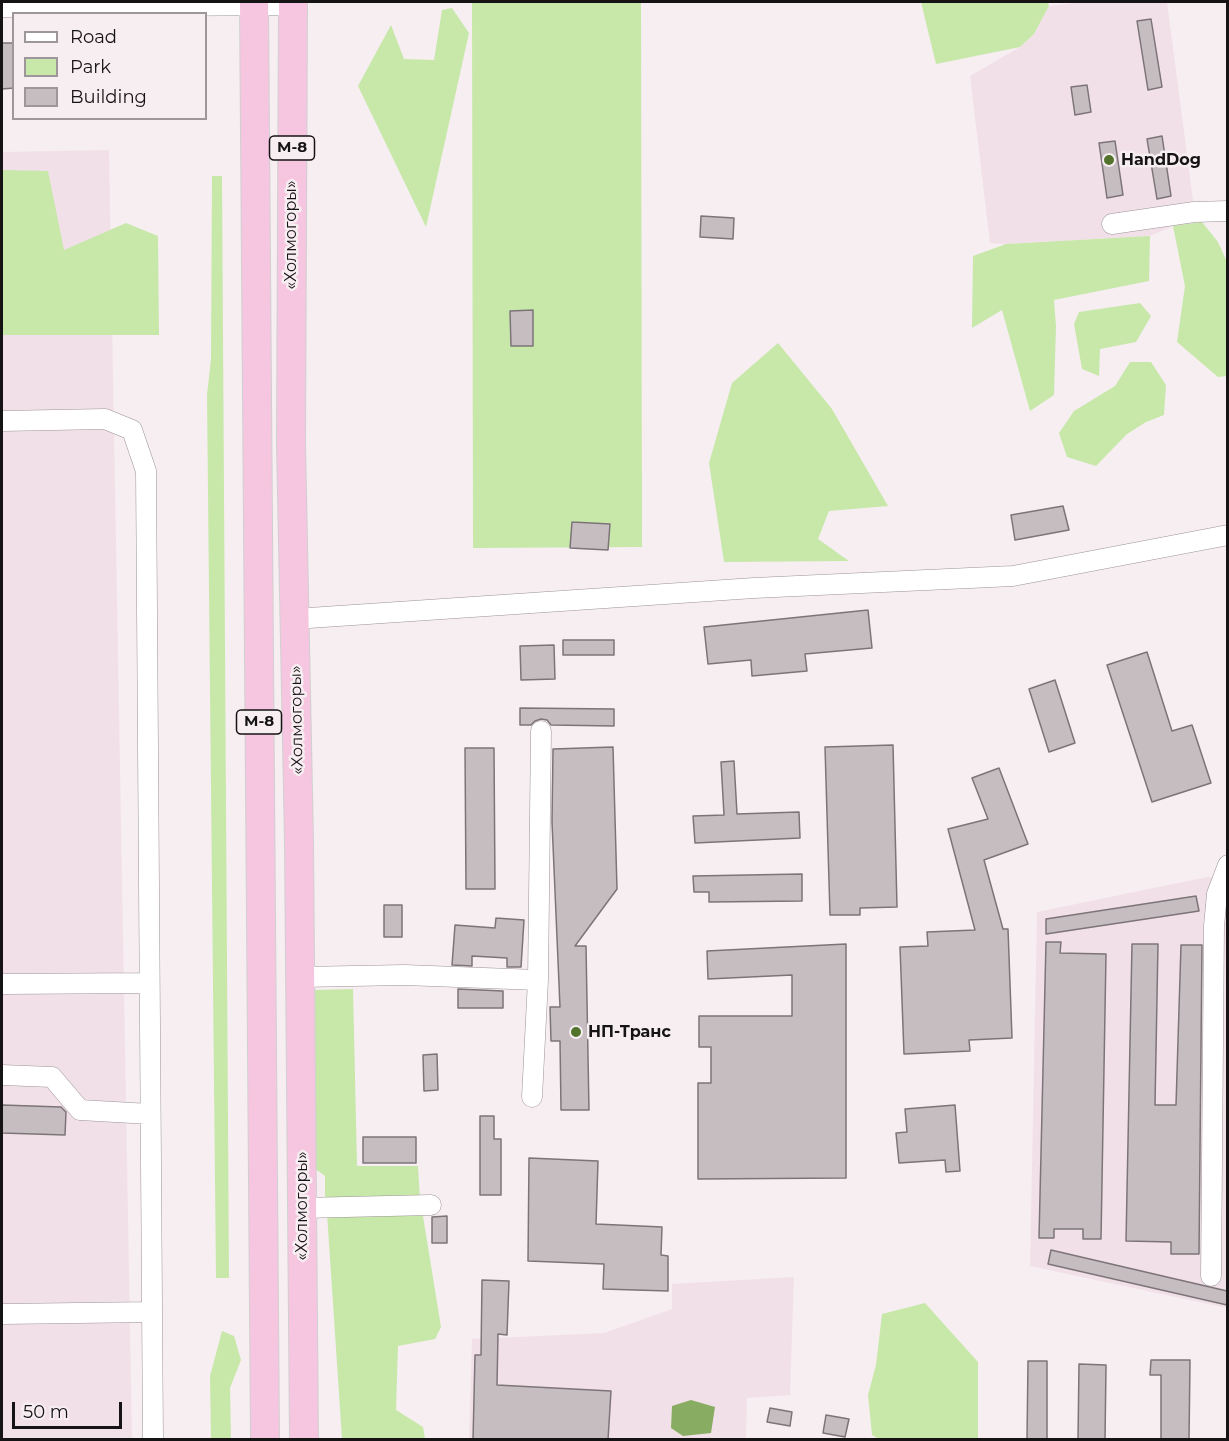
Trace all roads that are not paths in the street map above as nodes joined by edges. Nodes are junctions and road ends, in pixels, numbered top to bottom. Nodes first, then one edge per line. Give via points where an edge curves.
1 (254, 3) edge
2 (293, 3) edge
3 (2, 7) edge
4 (1227, 211) edge
5 (1113, 224) dead end
6 (2, 421) edge
7 (1227, 535) edge
8 (294, 619) junction
9 (541, 730) dead end
10 (1227, 865) edge
11 (301, 976) junction
12 (538, 980) junction
13 (149, 983) junction
14 (2, 984) edge
15 (2, 1076) edge
16 (532, 1096) dead end
17 (150, 1114) junction
18 (431, 1205) dead end
19 (303, 1208) junction
20 (1211, 1276) dead end
21 (152, 1312) junction
22 (2, 1314) edge
23 (153, 1440) edge
24 (265, 1440) edge
25 (304, 1440) edge

1 - 2 street
1 - 3 street
1 - 24 highway, М-8
2 - 8 highway, «Холмогоры» / М-8
4 - 5 street
6 - 13 street via 105,419 132,430 146,471
7 - 8 street via 1013,576 754,588
8 - 11 highway, «Холмогоры» / М-8
9 - 12 street
10 - 20 street via 1217,894 1214,926
11 - 12 street
11 - 19 highway, «Холмогоры» / М-8
12 - 16 street
13 - 14 street
13 - 17 street
15 - 17 street via 52,1077 80,1110
17 - 21 street
18 - 19 street
19 - 25 highway, «Холмогоры» / М-8
21 - 22 street
21 - 23 street

